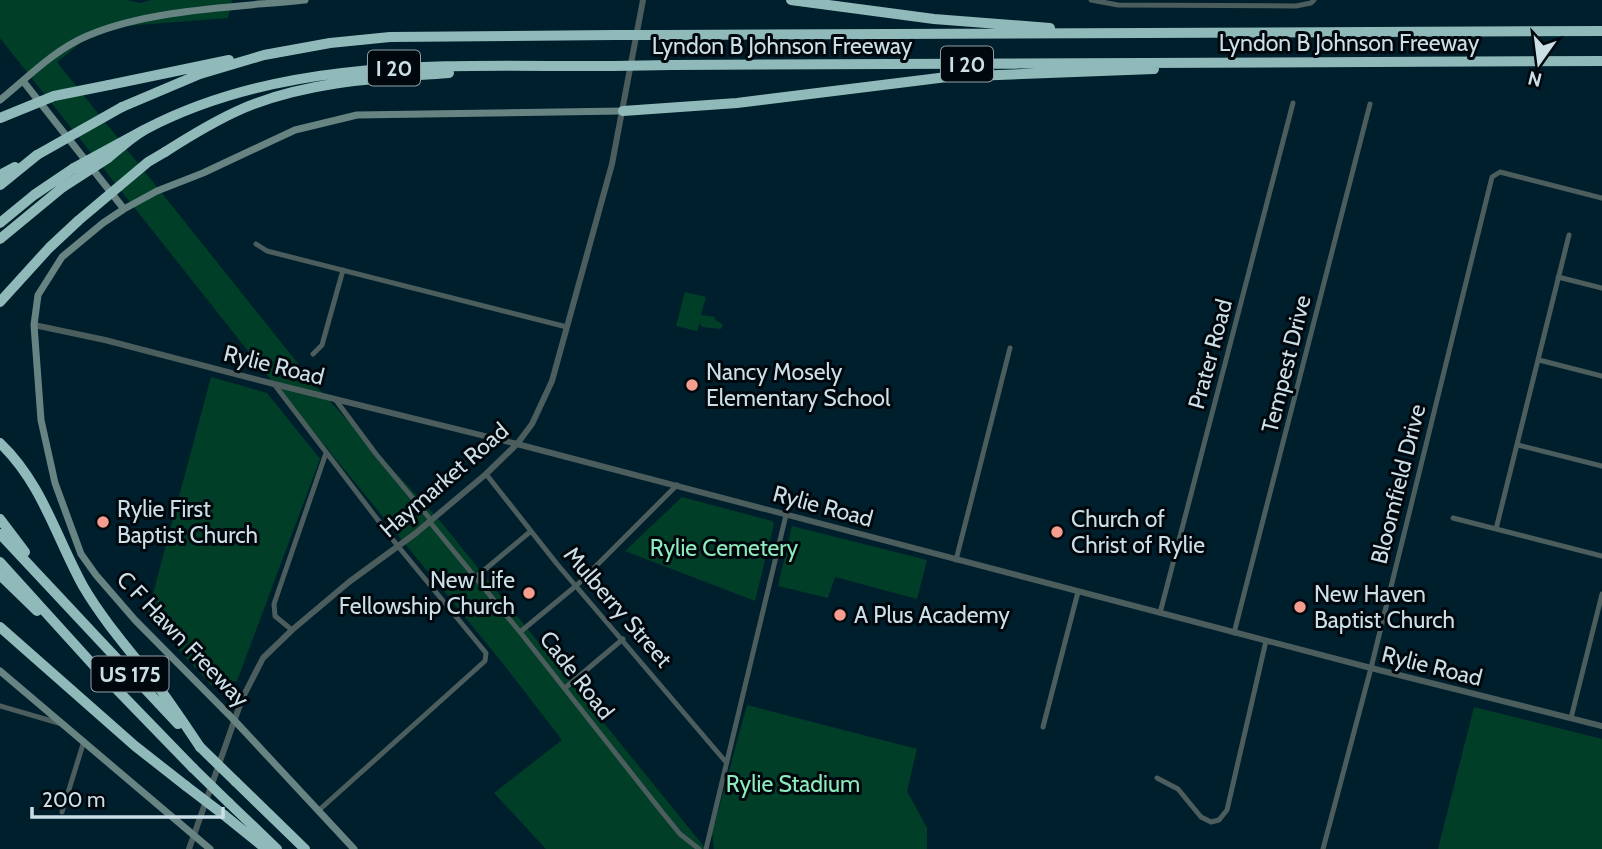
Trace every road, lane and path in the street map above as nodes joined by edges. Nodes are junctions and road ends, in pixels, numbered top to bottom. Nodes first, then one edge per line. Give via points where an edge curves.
1 (305, 0) edge
2 (643, 0) edge
3 (791, 0) edge
4 (1091, 0) edge
5 (295, 1) edge
6 (1312, 2) edge
7 (1602, 31) edge
8 (1131, 33) junction
9 (264, 55) junction
10 (1602, 61) edge
11 (1263, 63) junction
12 (531, 66) junction
13 (23, 81) junction
14 (0, 100) edge
15 (1293, 103) dead end
16 (1370, 104) dead end
17 (623, 111) junction
18 (0, 118) edge
19 (37, 155) junction
20 (0, 175) edge
21 (59, 184) junction
22 (0, 185) edge
23 (1602, 198) edge
24 (124, 209) junction
25 (0, 223) edge
26 (1569, 235) dead end
27 (0, 239) edge
28 (256, 244) dead end
29 (343, 270) junction
30 (1558, 277) junction
31 (1602, 288) edge
32 (0, 302) edge
33 (34, 325) junction
34 (568, 327) junction
35 (1010, 348) dead end
36 (313, 355) dead end
37 (1539, 360) junction
38 (1602, 376) edge
39 (274, 384) junction
40 (335, 399) junction
41 (0, 443) edge
42 (517, 444) junction
43 (1518, 444) junction
44 (326, 453) junction
45 (1602, 466) edge
46 (486, 474) junction
47 (677, 485) junction
48 (786, 514) junction
49 (1453, 518) dead end
50 (0, 520) edge
51 (430, 520) junction
52 (1496, 529) junction
53 (531, 531) junction
54 (0, 534) edge
55 (397, 545) junction
56 (1602, 556) edge
57 (956, 560) junction
58 (0, 562) edge
59 (0, 575) edge
60 (475, 577) junction
61 (577, 584) junction
62 (1078, 592) junction
63 (1602, 594) edge
64 (61, 599) junction
65 (1160, 613) junction
66 (0, 627) edge
67 (292, 630) junction
68 (520, 632) junction
69 (1234, 633) junction
70 (623, 639) junction
71 (1266, 641) junction
72 (96, 668) junction
73 (1371, 668) junction
74 (0, 671) edge
75 (565, 688) junction
76 (0, 706) edge
77 (1571, 718) junction
78 (234, 720) junction
79 (1602, 726) edge
80 (68, 727) junction
81 (1043, 727) dead end
82 (84, 741) junction
83 (200, 747) junction
84 (725, 761) junction
85 (1157, 778) dead end
86 (318, 811) junction
87 (62, 812) dead end
88 (194, 836) junction
89 (189, 849) edge
90 (210, 849) edge
91 (266, 849) edge
92 (277, 849) edge
93 (305, 849) edge
94 (354, 849) edge
95 (699, 849) edge
96 (706, 849) edge
97 (1323, 849) edge

1 - 5 main road
2 - 17 street, Haymarket Road
3 - 8 highway via 934,19
4 - 6 street via 1149,6 1296,6
5 - 13 main road via 124,23 85,37
7 - 8 highway, Lyndon B Johnson Freeway / I 20
8 - 9 highway, Lyndon B Johnson Freeway / I 20, bridge via 368,38
9 - 18 highway, bridge via 54,96
9 - 19 highway, Lyndon B Johnson Freeway / I 20, bridge via 190,78 121,107
10 - 11 highway, Lyndon B Johnson Freeway / I 20
11 - 12 highway, Lyndon B Johnson Freeway / I 20, bridge
11 - 17 highway via 947,77 737,103
12 - 21 highway, Lyndon B Johnson Freeway / I 20, bridge via 332,73 261,87 144,130 108,158
12 - 32 highway, bridge via 376,78 304,90 247,107 148,162 79,219
13 - 14 main road
13 - 24 main road
15 - 65 street, Prater Road
16 - 69 street, Tempest Drive
17 - 24 main road via 357,115 295,130
17 - 34 street, Haymarket Road
19 - 20 highway
19 - 22 highway, Lyndon B Johnson Freeway / I 20
21 - 25 highway
21 - 27 highway
23 - 73 street, Bloomfield Drive via 1500,172 1492,177
24 - 33 main road, C F Hawn Freeway via 56,264 38,295
26 - 30 street
28 - 29 street via 267,251
29 - 34 street
29 - 36 street via 322,345
30 - 31 street
30 - 37 street
33 - 39 street, Rylie Road
33 - 78 main road, C F Hawn Freeway via 47,451 81,554 135,620
34 - 42 street, Haymarket Road via 544,403
35 - 57 street
37 - 38 street
37 - 43 street
39 - 40 street, Rylie Road
39 - 44 street
40 - 42 street, Rylie Road
40 - 51 street, Cade Road
41 - 83 highway via 38,491 96,607
42 - 46 street, Haymarket Road
42 - 47 street, Rylie Road
43 - 45 street
43 - 52 street
44 - 55 street
44 - 67 street via 274,604 275,615
46 - 51 street, Haymarket Road
46 - 53 street, Mulberry Street
47 - 48 street, Rylie Road
47 - 61 street
48 - 57 street, Rylie Road
48 - 84 street
49 - 52 street
50 - 64 highway
51 - 55 street, Haymarket Road
51 - 60 street, Cade Road
52 - 56 street
53 - 60 street
53 - 61 street, Mulberry Street
54 - 64 highway, US 175
55 - 67 street, Haymarket Road
55 - 86 street via 482,646 485,661
57 - 62 street, Rylie Road
58 - 72 highway, US 175
59 - 72 highway
60 - 68 street, Cade Road
61 - 68 street
61 - 70 street, Mulberry Street
62 - 65 street, Rylie Road
62 - 81 street
63 - 77 street
64 - 83 highway, US 175
65 - 69 street, Rylie Road
66 - 91 highway, bridge via 135,746
67 - 78 street, Haymarket Road via 258,666
68 - 75 street, Cade Road
69 - 71 street, Rylie Road
70 - 75 street
70 - 84 street, Mulberry Street
71 - 73 street, Rylie Road
71 - 85 street via 1224,816 1210,822 1201,817 1178,789
72 - 92 highway, US 175, bridge
73 - 77 street, Rylie Road
73 - 97 street, Bloomfield Drive
74 - 80 main road
75 - 95 street, Cade Road via 680,834
76 - 80 street
77 - 79 street, Rylie Road
78 - 86 main road, C F Hawn Freeway
78 - 88 street, Haymarket Road
80 - 82 main road
82 - 87 street
82 - 88 main road
83 - 93 highway, US 175, bridge
84 - 96 street
86 - 94 main road, C F Hawn Freeway
88 - 89 street, Haymarket Road
88 - 90 main road

